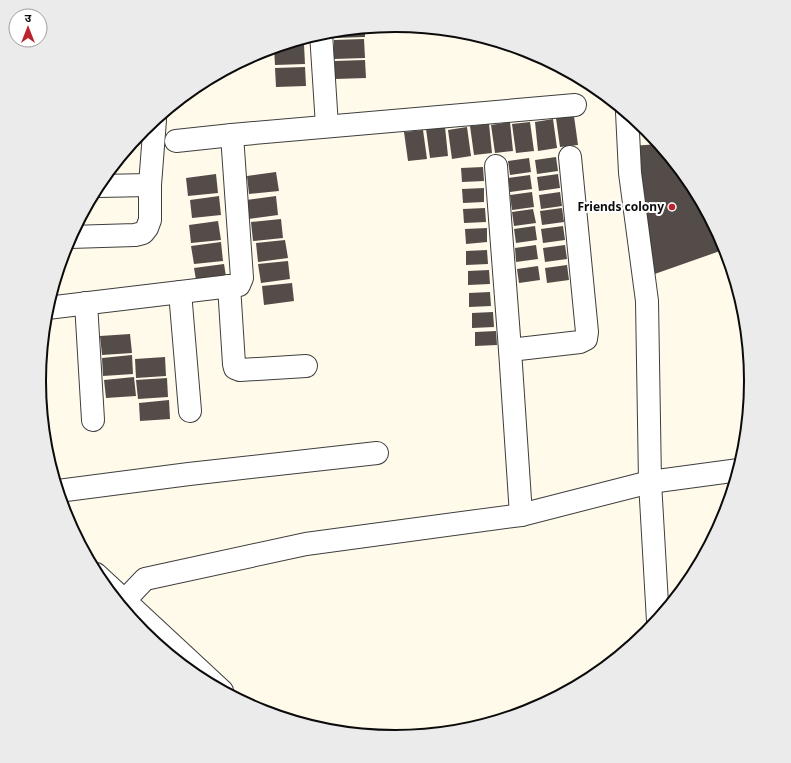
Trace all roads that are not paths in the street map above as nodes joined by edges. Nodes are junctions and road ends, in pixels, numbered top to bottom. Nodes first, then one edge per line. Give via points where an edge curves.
1 (321, 40) edge
2 (575, 105) dead end
3 (627, 120) edge
4 (327, 126) junction
5 (153, 129) edge
6 (232, 135) junction
7 (176, 141) dead end
8 (570, 157) dead end
9 (496, 166) dead end
10 (106, 185) edge
11 (150, 185) junction
12 (78, 237) edge
13 (229, 286) junction
14 (180, 292) junction
15 (86, 303) junction
16 (54, 307) edge
17 (510, 350) junction
18 (306, 366) dead end
19 (190, 411) dead end
20 (93, 420) dead end
21 (377, 454) dead end
22 (733, 471) edge
23 (650, 482) junction
24 (64, 490) edge
25 (521, 515) junction
26 (125, 603) edge
27 (133, 612) edge
28 (658, 613) edge
29 (199, 670) edge

1 - 4 street
2 - 4 street
3 - 23 street via 630,173 647,301
4 - 6 street
5 - 11 street
6 - 7 street
6 - 13 street via 242,278 239,285
8 - 17 street via 586,339 580,342
9 - 17 street
10 - 11 street
11 - 12 street via 150,220 143,233
13 - 14 street
13 - 18 street via 235,368 240,370
14 - 15 street
14 - 19 street
15 - 16 street
15 - 20 street
17 - 25 street
21 - 24 street
22 - 23 street
23 - 25 street
23 - 28 street
25 - 26 street via 306,544 145,579
27 - 29 street

